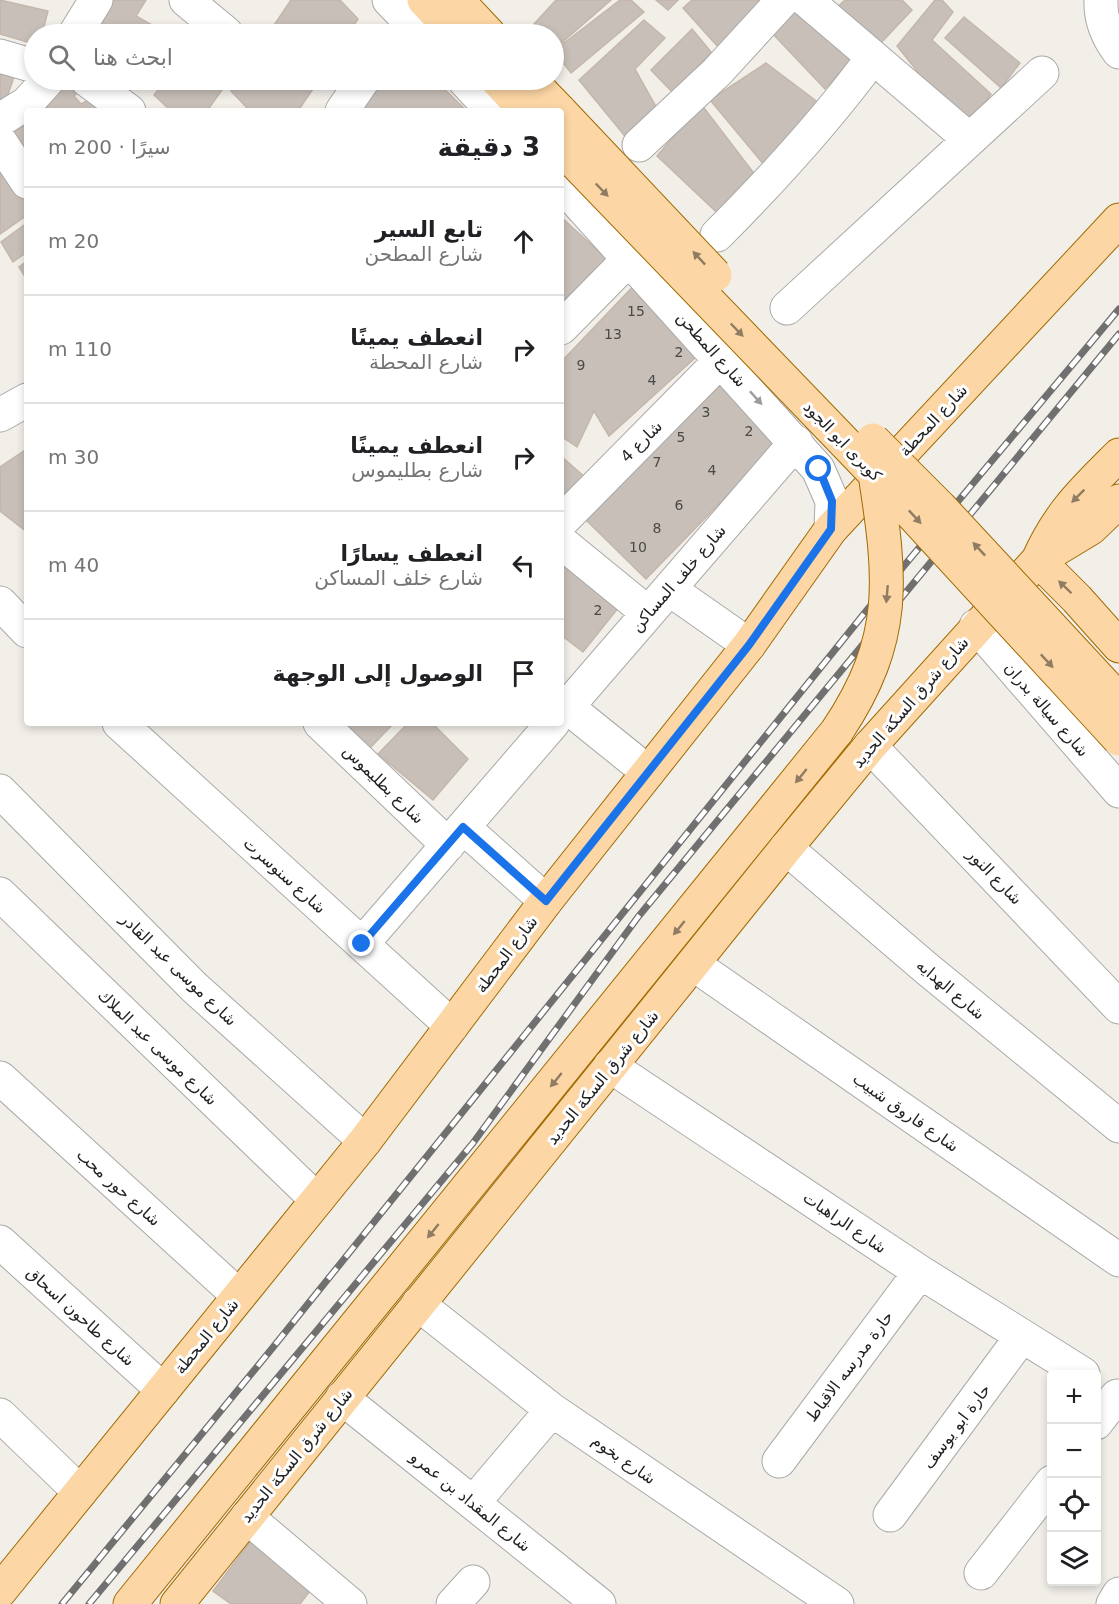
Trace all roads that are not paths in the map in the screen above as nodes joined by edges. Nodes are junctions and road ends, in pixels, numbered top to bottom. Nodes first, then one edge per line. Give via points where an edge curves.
1 (186, 0) edge
2 (457, 0) edge
3 (783, 0) edge
4 (807, 0) edge
5 (1101, 0) edge
6 (89, 1) edge
7 (407, 17) edge
8 (79, 24) edge
9 (215, 24) edge
10 (427, 24) edge
11 (480, 24) edge
12 (1119, 52) edge
13 (0, 56) edge
14 (873, 57) junction
15 (24, 63) edge
16 (1042, 73) dead end
17 (39, 90) edge
18 (101, 90) edge
19 (356, 90) edge
20 (473, 90) edge
21 (506, 90) edge
22 (540, 90) edge
23 (125, 108) edge
24 (344, 108) edge
25 (490, 108) edge
26 (523, 108) edge
27 (556, 108) edge
28 (564, 116) edge
29 (0, 120) edge
30 (969, 139) junction
31 (0, 141) edge
32 (639, 145) dead end
33 (564, 151) edge
34 (24, 177) edge
35 (564, 187) edge
36 (1119, 220) edge
37 (717, 236) dead end
38 (629, 258) junction
39 (787, 308) dead end
40 (564, 325) edge
41 (721, 360) junction
42 (24, 402) edge
43 (0, 415) edge
44 (796, 442) junction
45 (1119, 455) edge
46 (875, 474) junction
47 (1119, 501) edge
48 (564, 519) edge
49 (831, 529) junction
50 (564, 544) edge
51 (1038, 560) junction
52 (659, 601) junction
53 (0, 603) edge
54 (976, 626) junction
55 (24, 628) edge
56 (749, 645) junction
57 (1119, 646) edge
58 (1119, 700) edge
59 (564, 709) edge
60 (564, 714) edge
61 (122, 726) edge
62 (324, 726) edge
63 (549, 726) edge
64 (1119, 740) edge
65 (870, 746) junction
66 (648, 772) junction
67 (0, 791) edge
68 (1119, 791) edge
69 (455, 836) junction
70 (786, 848) junction
71 (0, 894) edge
72 (546, 901) junction
73 (362, 944) junction
74 (693, 964) junction
75 (1119, 1007) edge
76 (452, 1026) junction
77 (610, 1066) junction
78 (0, 1078) edge
79 (1119, 1126) edge
80 (365, 1141) junction
81 (317, 1200) junction
82 (0, 1242) edge
83 (1119, 1260) edge
84 (920, 1272) junction
85 (238, 1296) junction
86 (418, 1304) junction
87 (1022, 1336) junction
88 (1077, 1370) edge
89 (163, 1390) junction
90 (1111, 1392) edge
91 (342, 1398) junction
92 (552, 1410) junction
93 (1101, 1413) edge
94 (0, 1415) edge
95 (779, 1461) dead end
96 (1047, 1488) edge
97 (80, 1492) junction
98 (473, 1503) junction
99 (890, 1515) dead end
100 (247, 1517) junction
101 (981, 1573) dead end
102 (0, 1591) edge
103 (1119, 1594) edge
104 (129, 1604) edge
105 (177, 1604) edge
106 (350, 1604) edge
107 (599, 1604) edge
108 (837, 1604) edge
109 (1113, 1604) edge

1 - 9 street
2 - 11 main road
3 - 32 street via 717,72
4 - 14 street
5 - 12 street via 1102,20
6 - 8 street
7 - 10 main road
13 - 15 street
14 - 30 street
14 - 37 street via 786,165
16 - 30 street
17 - 29 street via 27,103
18 - 23 street
19 - 24 street
20 - 25 street
21 - 26 main road
22 - 27 main road, كوبرى ابو الجود
58 -> 28 main road, كوبرى ابو الجود, bridge via 940,507
30 - 39 street
31 - 34 street
33 -> 46 main road, كوبرى ابو الجود, bridge
35 - 38 street, شارع المطحن
36 - 49 main road, شارع المحطة
38 - 40 street
38 - 41 street, شارع المطحن
41 -> 44 street, شارع المطحن
41 - 48 street, شارع 4
42 - 43 street
44 - 49 street, شارع المطحن via 819,469 832,501
44 - 52 street, شارع خلف المساكن
45 -> 51 main road via 1071,503 1052,529
46 -> 64 main road, كوبرى ابو الجود, bridge
46 -> 104 main road, bridge via 888,554 888,592 872,667 837,731
47 - 51 main road via 1091,528
49 - 56 main road, شارع المحطة
50 - 52 street
51 - 54 main road, شارع شرق السكة الحديد
57 -> 51 main road
52 - 56 street
52 - 59 street, شارع خلف المساكن
53 - 55 street
54 - 65 main road, شارع شرق السكة الحديد
54 - 68 street, شارع سيالة بدران
56 - 66 main road, شارع المحطة
60 - 66 street
61 - 73 street, شارع سنوسرت
62 - 69 street, شارع بطليموس
63 - 69 street, شارع خلف المساكن
65 - 70 main road, شارع شرق السكة الحديد
65 - 75 street, شارع النور
66 - 72 main road, شارع المحطة
67 - 80 street, شارع موسى عبد القادر via 194,987
69 - 72 street, شارع بطليموس
69 - 73 street, شارع خلف المساكن
70 - 74 main road, شارع شرق السكة الحديد
70 - 79 street, شارع الهدايه
71 - 81 street, شارع موسى عبد الملاك
72 - 76 main road, شارع المحطة
73 - 76 street, شارع سنوسرت
74 - 77 main road, شارع شرق السكة الحديد
74 - 83 street, شارع فاروق شبيب
76 - 80 main road, شارع المحطة
77 - 84 street, شارع الراهبات
77 - 86 main road, شارع شرق السكة الحديد
78 - 85 street, شارع حور محب
80 - 81 main road, شارع المحطة
81 - 85 main road, شارع المحطة
82 - 89 street, شارع طاحون اسحاق
84 - 87 street, شارع الراهبات
84 - 95 street, حارة مدرسه الاقباط
85 - 89 main road, شارع المحطة
86 - 91 main road, شارع شرق السكة الحديد
86 - 92 street, شارع بخوم
87 - 88 street, شارع الراهبات
87 - 99 street, حارة ابو يوسف
89 - 97 main road, شارع المحطة
90 - 93 street
91 - 98 street, شارع المقداد بن عمرو
91 - 100 main road, شارع شرق السكة الحديد
92 - 98 street
92 - 108 street, شارع بخوم
94 - 97 street
96 - 101 street
97 - 102 main road, شارع المحطة
98 - 107 street, شارع المقداد بن عمرو
100 - 105 main road, شارع شرق السكة الحديد
100 - 106 street
103 - 109 street

